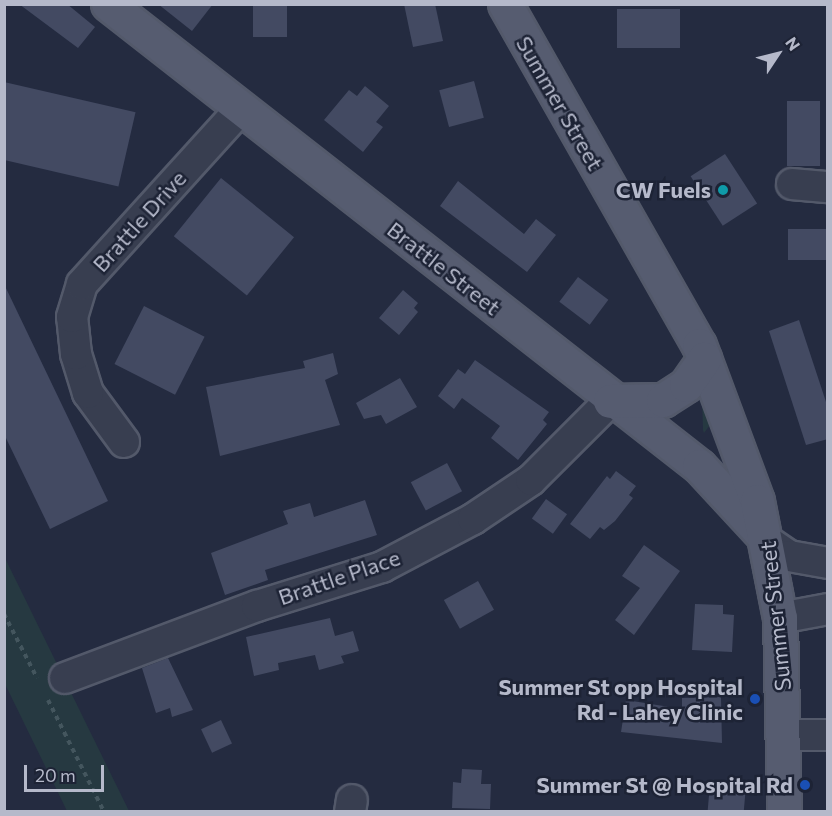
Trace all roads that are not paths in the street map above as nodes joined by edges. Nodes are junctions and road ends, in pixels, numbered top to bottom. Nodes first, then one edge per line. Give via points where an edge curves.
1 (108, 4) edge
2 (505, 4) edge
3 (240, 110) junction
4 (792, 184) dead end
5 (828, 187) edge
6 (704, 359) junction
7 (610, 401) junction
8 (124, 442) dead end
9 (770, 543) junction
10 (828, 563) edge
11 (828, 609) edge
12 (780, 618) junction
13 (51, 687) road end
14 (786, 735) junction
15 (828, 735) edge
16 (784, 812) edge

1 - 3 main road, Brattle Street
2 - 6 main road, Summer Street
3 - 7 main road, Brattle Street
3 - 8 street, Brattle Drive via 82,284 72,316 76,354 88,393
4 - 5 street
6 - 7 main road via 686,385 663,400
6 - 9 main road, Summer Street
7 - 9 main road, Brattle Street via 699,466
7 - 13 street, Brattle Place via 531,480 473,519 382,567 257,606
9 - 10 street via 789,556
9 - 12 main road, Summer Street
11 - 12 street
12 - 14 main road, Summer Street
14 - 15 street
14 - 16 main road, Summer Street

